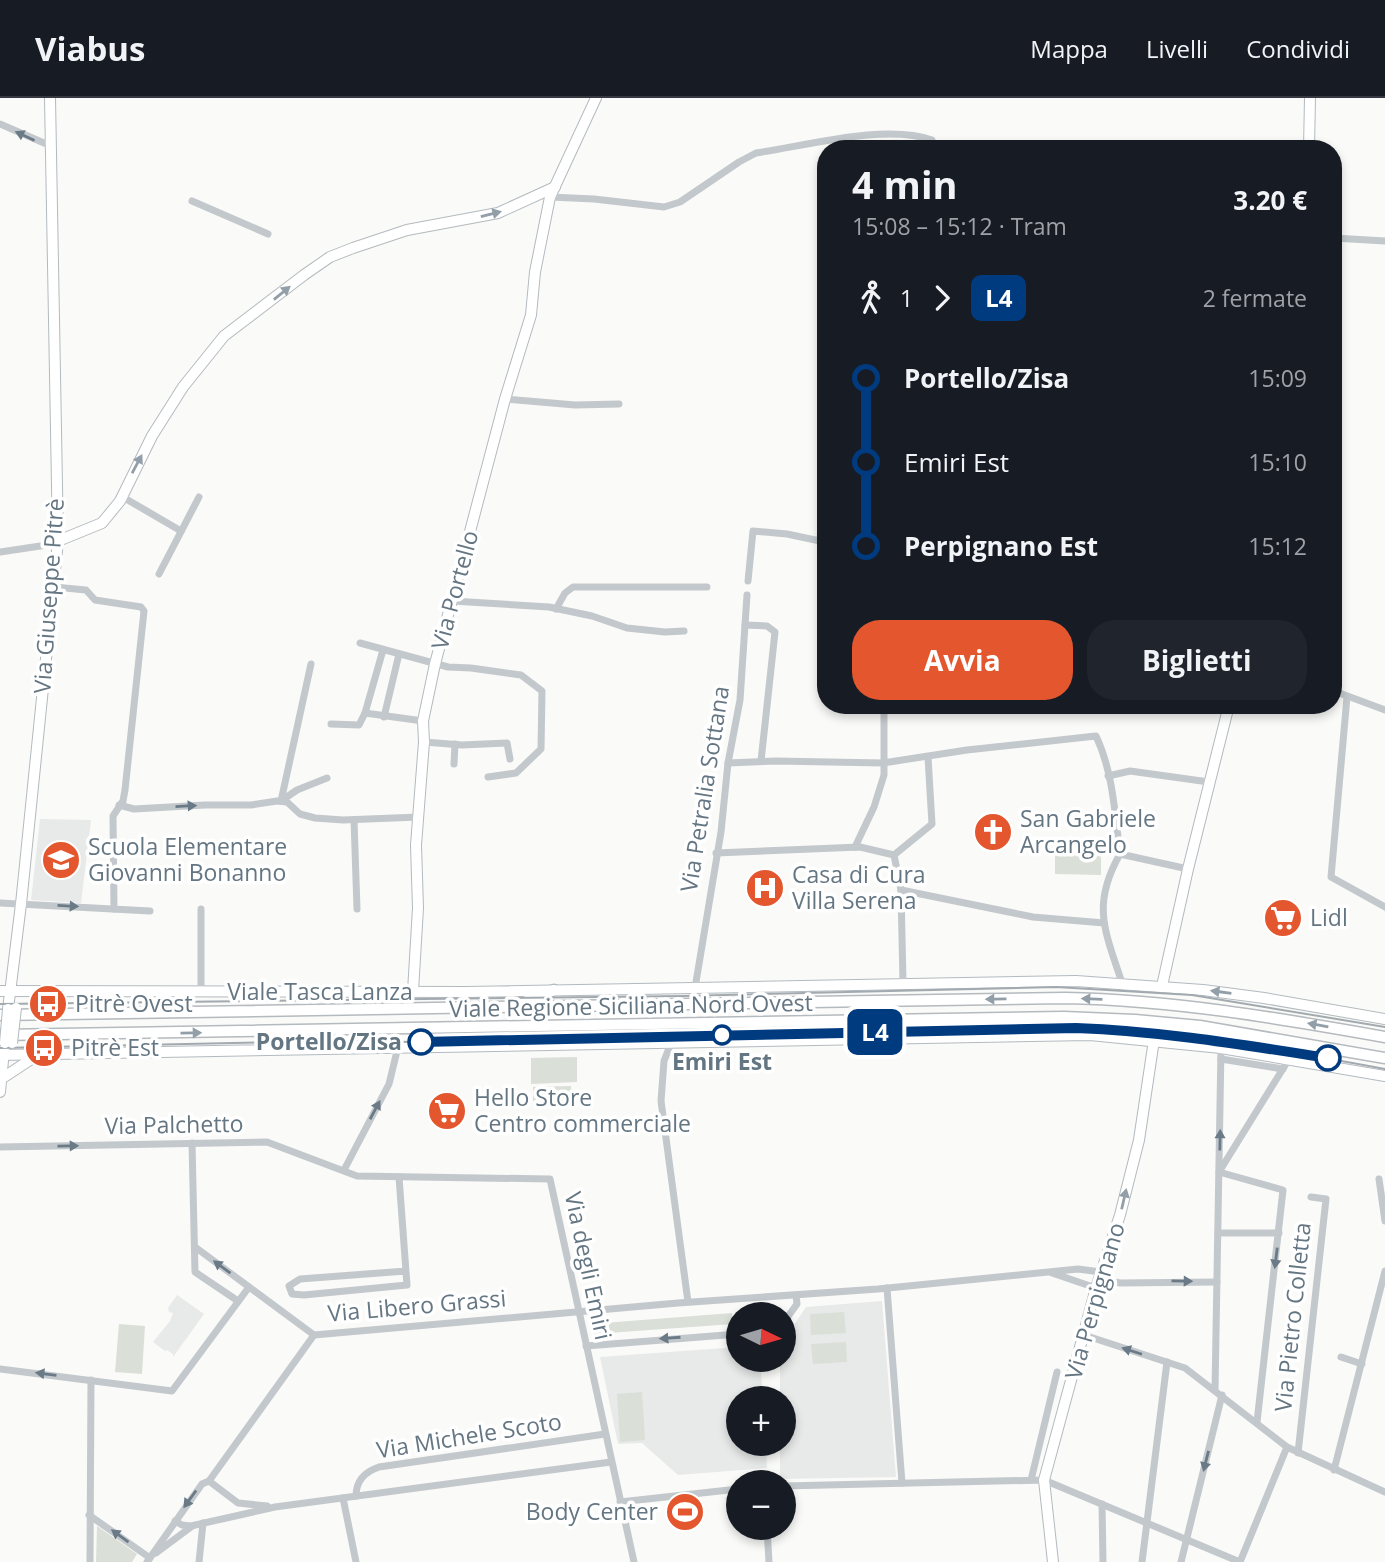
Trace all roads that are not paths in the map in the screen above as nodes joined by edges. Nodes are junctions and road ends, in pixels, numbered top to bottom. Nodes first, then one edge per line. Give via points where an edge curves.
1 (50, 98) edge
2 (596, 98) edge
3 (1310, 98) edge
4 (0, 124) edge
5 (848, 140) edge
6 (932, 140) edge
7 (1309, 140) edge
8 (817, 144) edge
9 (51, 146) junction
10 (552, 192) junction
11 (192, 201) dead end
12 (268, 234) dead end
13 (1342, 238) edge
14 (1385, 241) edge
15 (505, 399) junction
16 (619, 404) dead end
17 (121, 496) junction
18 (199, 497) dead end
19 (181, 531) junction
20 (817, 540) edge
21 (58, 541) junction
22 (0, 552) edge
23 (159, 574) dead end
24 (748, 581) dead end
25 (54, 587) junction
26 (707, 587) dead end
27 (747, 595) dead end
28 (452, 601) junction
29 (556, 609) junction
30 (745, 625) junction
31 (684, 631) dead end
32 (360, 643) dead end
33 (383, 650) junction
34 (399, 654) junction
35 (311, 664) dead end
36 (435, 664) junction
37 (1342, 695) edge
38 (1347, 697) junction
39 (1385, 710) edge
40 (365, 713) junction
41 (884, 714) edge
42 (1226, 714) edge
43 (384, 717) junction
44 (424, 721) junction
45 (331, 724) dead end
46 (427, 742) junction
47 (456, 744) junction
48 (928, 757) junction
49 (510, 759) dead end
50 (761, 761) junction
51 (728, 763) junction
52 (883, 763) junction
53 (454, 764) dead end
54 (1108, 776) junction
55 (488, 777) dead end
56 (327, 778) dead end
57 (1209, 782) junction
58 (284, 802) junction
59 (119, 805) junction
60 (419, 817) junction
61 (354, 820) junction
62 (855, 847) junction
63 (716, 853) junction
64 (1120, 854) junction
65 (894, 855) junction
66 (1188, 869) junction
67 (901, 890) junction
68 (0, 903) edge
69 (21, 904) junction
70 (1385, 907) edge
71 (114, 909) junction
72 (201, 909) dead end
73 (357, 909) dead end
74 (149, 911) dead end
75 (1104, 923) junction
76 (1122, 983) junction
77 (904, 984) junction
78 (1162, 986) junction
79 (695, 988) junction
80 (554, 990) junction
81 (5, 991) edge
82 (31, 991) junction
83 (201, 991) junction
84 (413, 992) junction
85 (512, 1008) junction
86 (8, 1011) edge
87 (1385, 1019) edge
88 (263, 1032) junction
89 (1385, 1037) edge
90 (6, 1040) edge
91 (1154, 1040) junction
92 (671, 1043) junction
93 (398, 1047) junction
94 (324, 1048) junction
95 (1221, 1048) junction
96 (39, 1054) junction
97 (2, 1055) edge
98 (15, 1055) junction
99 (1385, 1058) edge
100 (1221, 1059) junction
101 (1289, 1059) junction
102 (1283, 1069) junction
103 (1385, 1076) edge
104 (1, 1079) edge
105 (0, 1092) edge
106 (192, 1143) junction
107 (0, 1147) edge
108 (344, 1170) junction
109 (1219, 1172) junction
110 (399, 1177) junction
111 (1380, 1179) dead end
112 (1311, 1197) dead end
113 (1385, 1221) edge
114 (1218, 1233) junction
115 (1279, 1233) junction
116 (195, 1247) junction
117 (406, 1271) junction
118 (1048, 1271) junction
119 (1385, 1271) edge
120 (1099, 1279) junction
121 (1217, 1282) junction
122 (249, 1287) junction
123 (887, 1288) junction
124 (796, 1295) junction
125 (238, 1301) junction
126 (688, 1302) junction
127 (796, 1305) edge
128 (578, 1311) junction
129 (314, 1335) junction
130 (726, 1335) edge
131 (1084, 1335) junction
132 (586, 1346) junction
133 (1341, 1357) dead end
134 (1167, 1362) junction
135 (1362, 1364) junction
136 (0, 1369) edge
137 (1057, 1372) dead end
138 (91, 1380) junction
139 (1218, 1393) junction
140 (1257, 1422) junction
141 (605, 1434) junction
142 (1287, 1447) junction
143 (1298, 1453) junction
144 (611, 1462) junction
145 (1334, 1471) junction
146 (1031, 1480) junction
147 (1044, 1480) junction
148 (209, 1481) junction
149 (902, 1483) junction
150 (796, 1486) edge
151 (726, 1490) edge
152 (1385, 1492) edge
153 (356, 1496) junction
154 (343, 1498) junction
155 (620, 1502) junction
156 (238, 1503) junction
157 (1102, 1504) junction
158 (275, 1507) junction
159 (89, 1515) junction
160 (238, 1516) junction
161 (175, 1521) junction
162 (1147, 1522) junction
163 (203, 1523) junction
164 (191, 1526) junction
165 (1187, 1539) junction
166 (768, 1540) edge
167 (1222, 1554) junction
168 (148, 1560) edge
169 (90, 1562) edge
170 (199, 1562) edge
171 (356, 1562) edge
172 (634, 1562) edge
173 (769, 1562) edge
174 (1053, 1562) edge
175 (1103, 1562) edge
176 (1142, 1562) edge
177 (1181, 1562) edge
178 (1219, 1562) edge
179 (1240, 1562) edge

1 - 9 street, Via Giuseppe Pitrè
2 - 10 street, Via Portello
3 - 7 street
9 -> 4 street
5 - 6 street via 891,134
8 - 10 street via 756,153 680,202 664,207
9 - 21 street, Via Giuseppe Pitrè
10 - 15 street, Via Portello via 531,315
17 -> 10 street via 183,387 224,336 304,275 352,248 407,230 498,213
11 - 12 street
13 - 14 street
15 - 16 street
15 - 28 street, Via Portello
17 - 19 street
17 - 21 street via 102,523
18 - 19 street
19 - 23 street
20 - 24 street via 753,531
21 - 22 street
21 - 25 street, Via Giuseppe Pitrè
25 - 59 street via 86,590 95,600 144,609 125,790
25 - 69 street, Via Giuseppe Pitrè
26 - 29 street via 573,587
27 - 30 street, Via Petralia Sottana
28 - 29 street
28 - 36 street, Via Portello
29 - 31 street via 627,628
30 - 50 street via 767,626 775,632
30 - 51 street, Via Petralia Sottana via 740,700
32 - 33 street
33 - 34 street
33 - 40 street
34 - 36 street
34 - 43 street
35 - 58 street
36 - 44 street, Via Portello
36 - 55 street via 521,675 542,691 541,748 516,773
37 - 38 street
38 - 39 street
38 - 70 street via 1331,877
40 - 43 street
40 - 45 street via 359,725
41 - 52 street
42 - 57 street
43 - 44 street
44 - 46 street, Via Portello
46 - 47 street
46 - 60 street, Via Portello
47 - 49 street via 506,743
47 - 53 street
48 - 52 street
48 - 54 street via 1096,736
48 - 65 street via 932,824
50 - 51 street
50 - 52 street
51 - 63 street, Via Petralia Sottana
52 - 62 street via 874,807
54 - 57 street via 1130,771
54 - 64 street
56 - 58 street via 298,790
57 - 66 street
59 -> 58 street via 134,809
58 - 61 street via 314,818
59 - 71 street via 113,816
60 - 61 street
60 - 84 street, Via Portello
61 - 73 street
62 - 63 street
62 - 65 street
63 - 79 street, Via Petralia Sottana
64 - 66 street
64 - 75 street via 1102,902
65 - 67 street
66 - 78 street
67 - 75 street via 1033,917
67 - 77 street
68 - 69 street
69 -> 71 street
69 - 81 street, Via Giuseppe Pitrè
71 - 74 street
72 - 83 street
75 - 76 street
76 - 77 street
76 - 78 street
77 - 79 street, Viale Tasca Lanza
87 -> 78 street
79 - 80 street, Viale Tasca Lanza
80 - 84 street, Viale Tasca Lanza
80 - 85 main road
81 - 82 street
81 - 86 street, Via Giuseppe Pitrè
82 - 83 street, Viale Tasca Lanza
82 - 86 street
83 - 84 street, Viale Tasca Lanza
85 - 86 main road, Viale Regione Siciliana Nord Ovest
89 -> 85 main road, Viale Regione Siciliana Nord Ovest via 1236,1011 1099,999
86 - 90 street, Via Giuseppe Pitrè, bridge
90 -> 88 main road, Viale Regione Siciliana Nord Ovest
88 - 94 main road
88 - 99 main road, Viale Regione Siciliana Nord Ovest via 1085,1018 1232,1031
90 - 97 street, Via Giuseppe Pitrè
90 - 98 street, Via Giuseppe Pitrè
91 - 92 street, Viale Regione Siciliana Nord Ovest via 1051,1034
91 - 95 street, Viale Regione Siciliana Nord Ovest
120 -> 91 street, Via Perpignano via 1139,1140
92 - 93 street, Viale Regione Siciliana Nord Ovest
92 - 126 street via 664,1061 661,1101
93 - 94 street, Viale Regione Siciliana Nord Ovest
108 -> 93 street via 389,1084
94 - 96 street, Viale Regione Siciliana Nord Ovest
95 - 100 street
95 - 101 street, Viale Regione Siciliana Nord Ovest
96 - 98 street, Viale Regione Siciliana Nord Ovest
96 - 104 street
97 - 98 street, Viale Regione Siciliana Nord Ovest
97 - 104 street, Via Giuseppe Pitrè
100 - 102 street
109 -> 100 street
101 - 102 street
101 - 103 street, Viale Regione Siciliana Nord Ovest
102 - 109 street
104 - 105 street, Via Giuseppe Pitrè
107 -> 106 street, Via Palchetto
106 - 108 street, Via Palchetto via 267,1142
106 - 116 street
108 - 110 street, Via degli Emiri via 357,1176
109 - 114 street
109 - 115 street via 1283,1190
110 - 117 street
110 - 128 street, Via degli Emiri via 550,1179
111 - 113 street
112 - 143 street, Via Pietro Colletta via 1326,1199
114 - 115 street
114 - 121 street
115 -> 140 street
122 -> 116 street
116 - 125 street via 195,1272
117 - 117 street via 407,1285 304,1295 292,1294 289,1286 300,1279
118 - 120 street
118 - 120 street, Via Libero Grassi via 1078,1269
118 - 123 street, Via Libero Grassi
119 - 135 street
120 -> 121 street
120 - 131 street, Via Perpignano
121 - 139 street
122 - 125 street
122 - 129 street
123 - 124 street, Via Libero Grassi
123 - 149 street
124 - 126 street, Via Libero Grassi
124 - 127 street
125 - 138 street via 172,1391
126 - 128 street, Via Libero Grassi
128 - 129 street, Via Libero Grassi
128 - 132 street, Via degli Emiri
129 - 148 street, Via Libero Grassi
130 -> 132 street
134 -> 131 street
131 - 147 street, Via Perpignano
132 - 141 street, Via degli Emiri
133 - 135 street
134 - 139 street via 1185,1368
134 - 162 street
135 - 145 street
138 -> 136 street
137 - 146 street
138 - 159 street
139 - 140 street
139 -> 165 street
140 - 142 street
141 - 144 street, Via degli Emiri
141 - 153 street, Via Michele Scoto via 379,1467 367,1471
142 - 143 street
142 - 179 street
143 - 145 street
144 - 153 street, Via Michele Scoto
144 - 155 street, Via degli Emiri
145 - 152 street
146 - 147 street
146 - 149 street
147 - 157 street
147 - 174 street, Via Perpignano
148 - 156 street
148 -> 161 street, Via Libero Grassi
149 - 150 street
151 - 155 street
153 - 154 street, Via Michele Scoto
154 - 158 street, Via Michele Scoto
154 - 171 street
155 - 172 street, Via degli Emiri
156 - 158 street
156 - 160 street
157 - 162 street
157 - 175 street
158 - 160 street
168 -> 159 street
159 - 169 street
160 - 163 street
161 - 164 street
161 - 168 street, Via Libero Grassi
162 - 165 street
162 - 176 street
163 - 164 street
163 - 170 street
164 - 168 street
165 - 167 street
165 - 177 street
166 - 173 street
167 - 178 street
167 - 179 street

